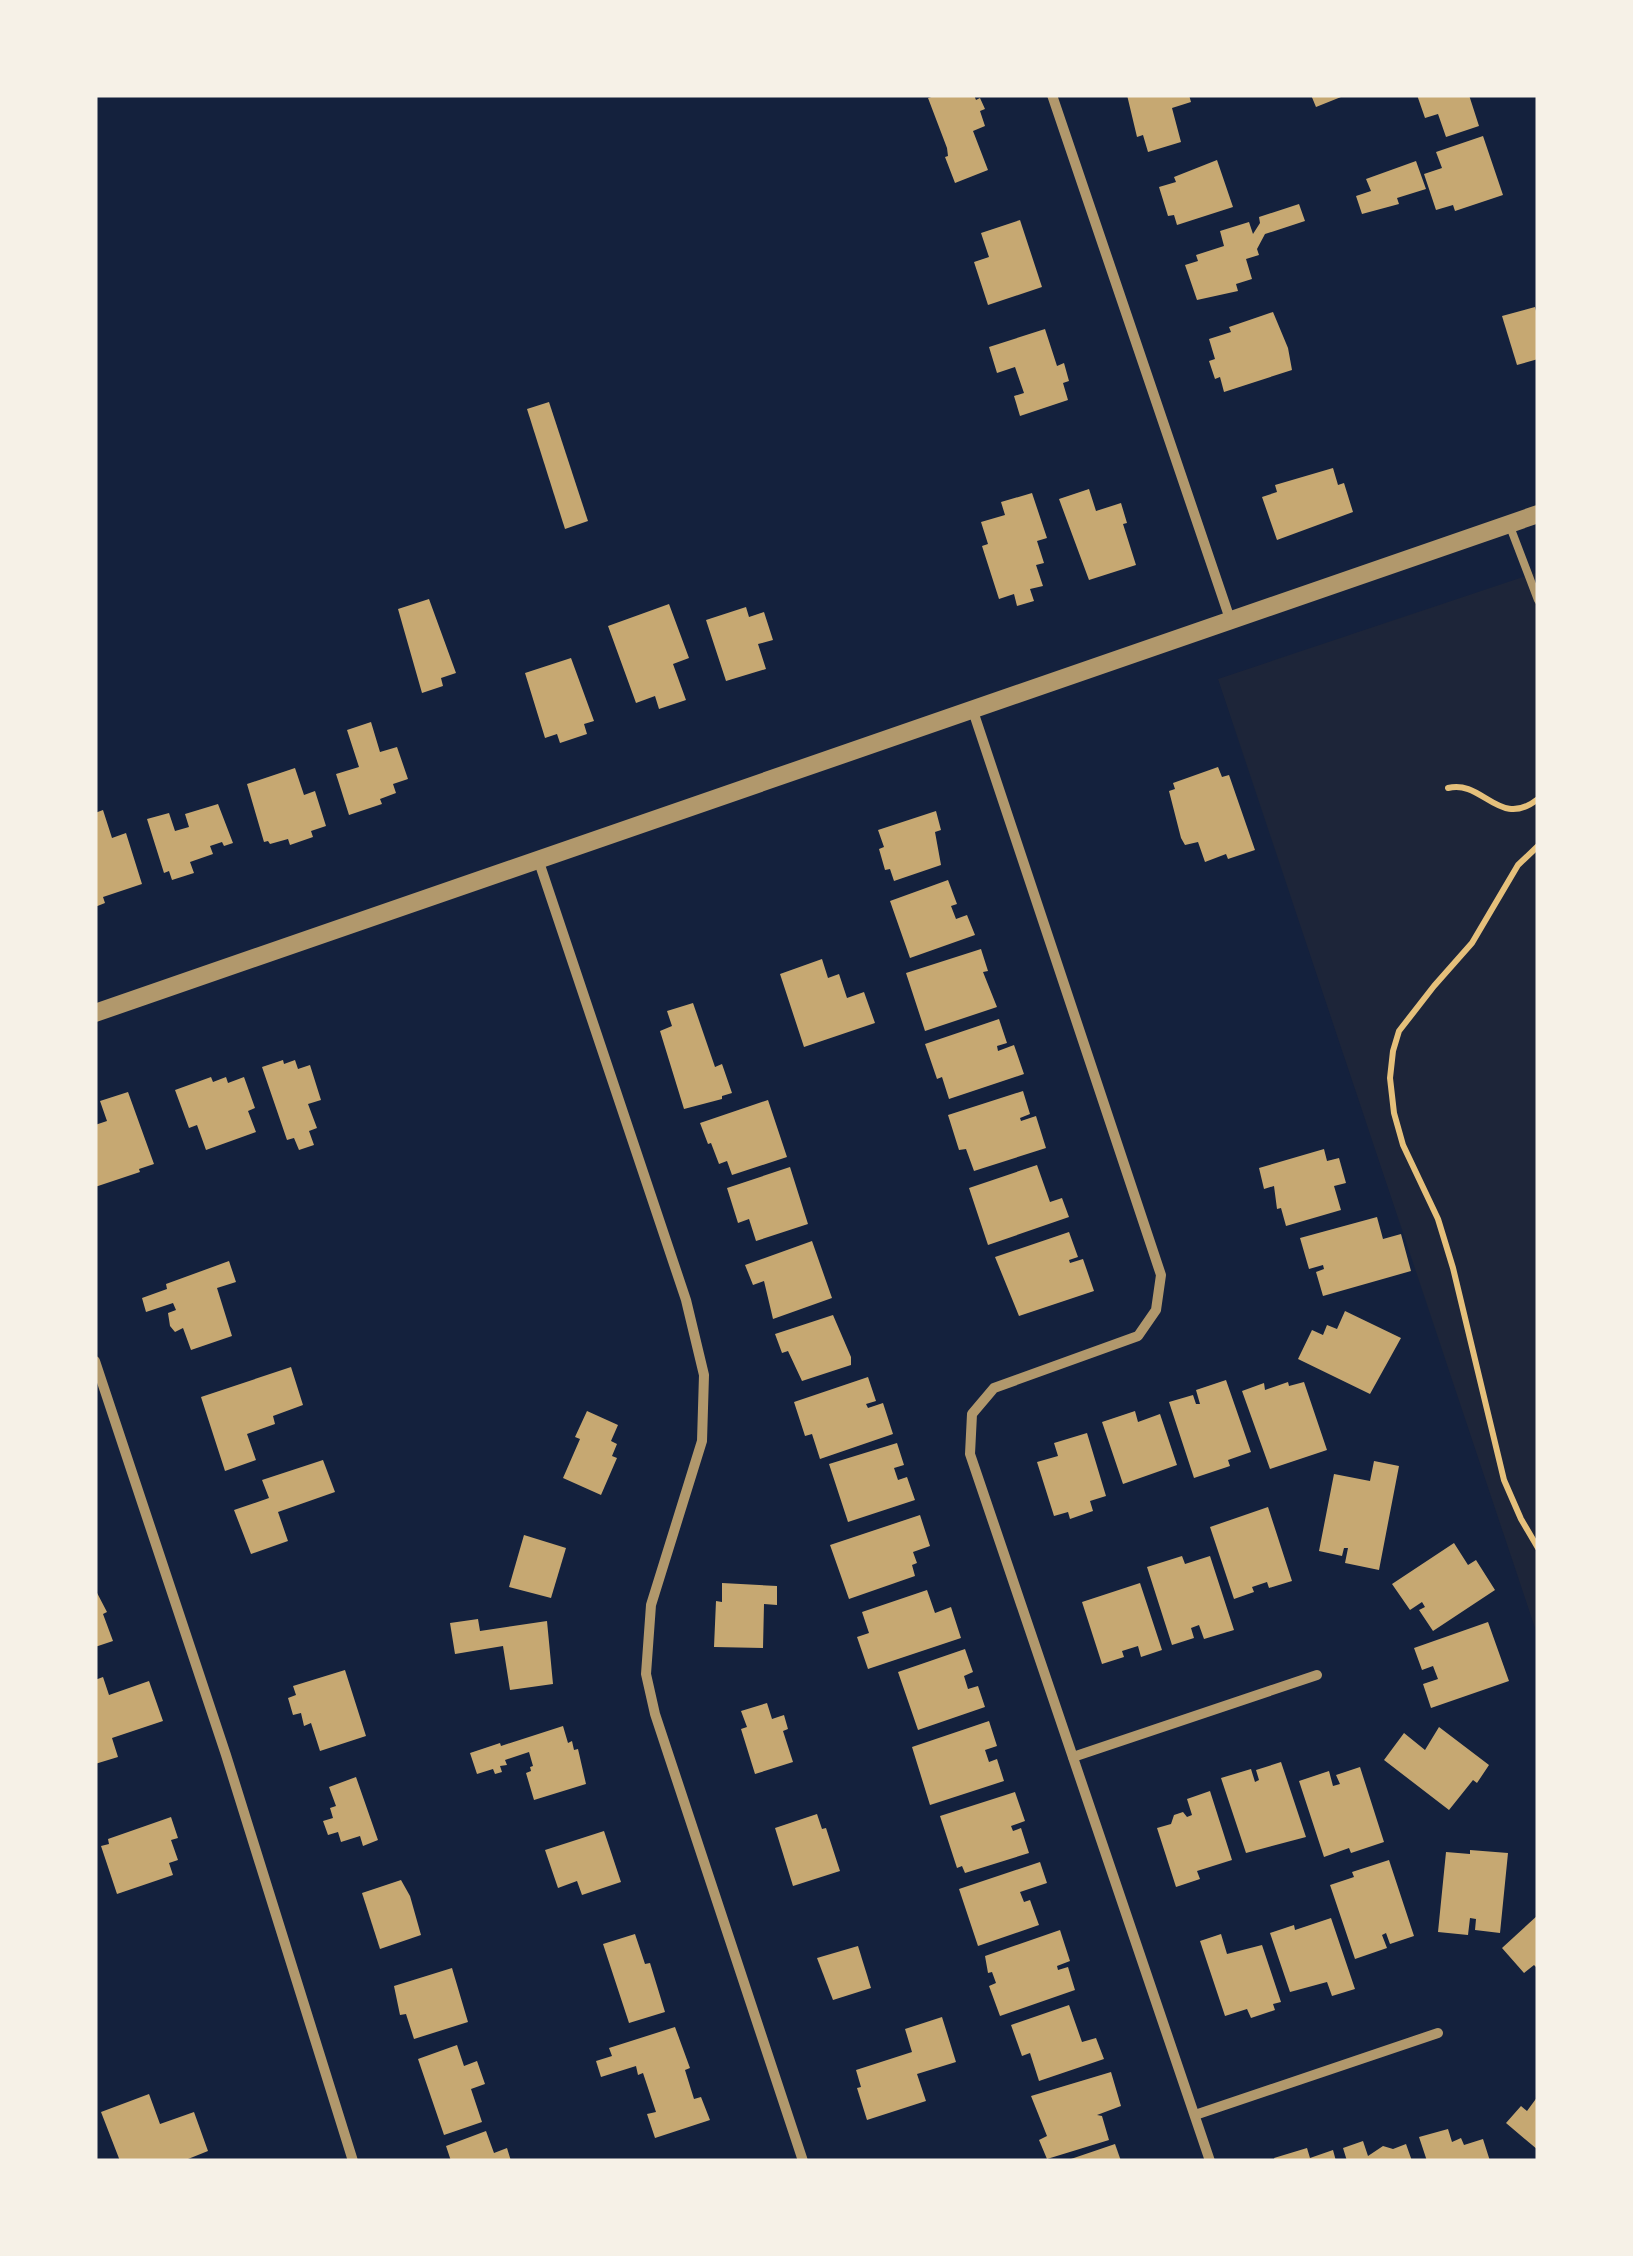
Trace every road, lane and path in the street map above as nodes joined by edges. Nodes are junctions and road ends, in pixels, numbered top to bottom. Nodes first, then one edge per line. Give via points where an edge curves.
1 (1052, 95) edge
2 (1538, 514) edge
3 (1509, 524) junction
4 (1538, 600) edge
5 (1231, 622) junction
6 (973, 711) junction
7 (1448, 788) dead end
8 (1538, 798) edge
9 (1538, 846) edge
10 (538, 858) junction
11 (95, 1013) edge
12 (95, 1361) edge
13 (1538, 1548) edge
14 (1316, 1675) dead end
15 (1073, 1757) junction
16 (1438, 2033) dead end
17 (1194, 2114) junction
18 (353, 2161) edge
19 (803, 2161) edge
20 (1210, 2161) edge

1 - 5 street
2 - 3 street
3 - 4 lane
3 - 5 street
5 - 6 street
6 - 10 street
6 - 15 street via 1161,1275 1156,1310 1138,1336 994,1388 972,1414 970,1454
7 - 8 path via 1470,788 1508,809
9 - 13 path via 1518,866 1472,943 1400,1031 1390,1078 1403,1145 1452,1268 1504,1480
10 - 11 street
10 - 19 street via 686,1300 704,1376 702,1441 651,1605 646,1674
12 - 18 street
14 - 15 street
15 - 17 street
16 - 17 street
17 - 20 street

